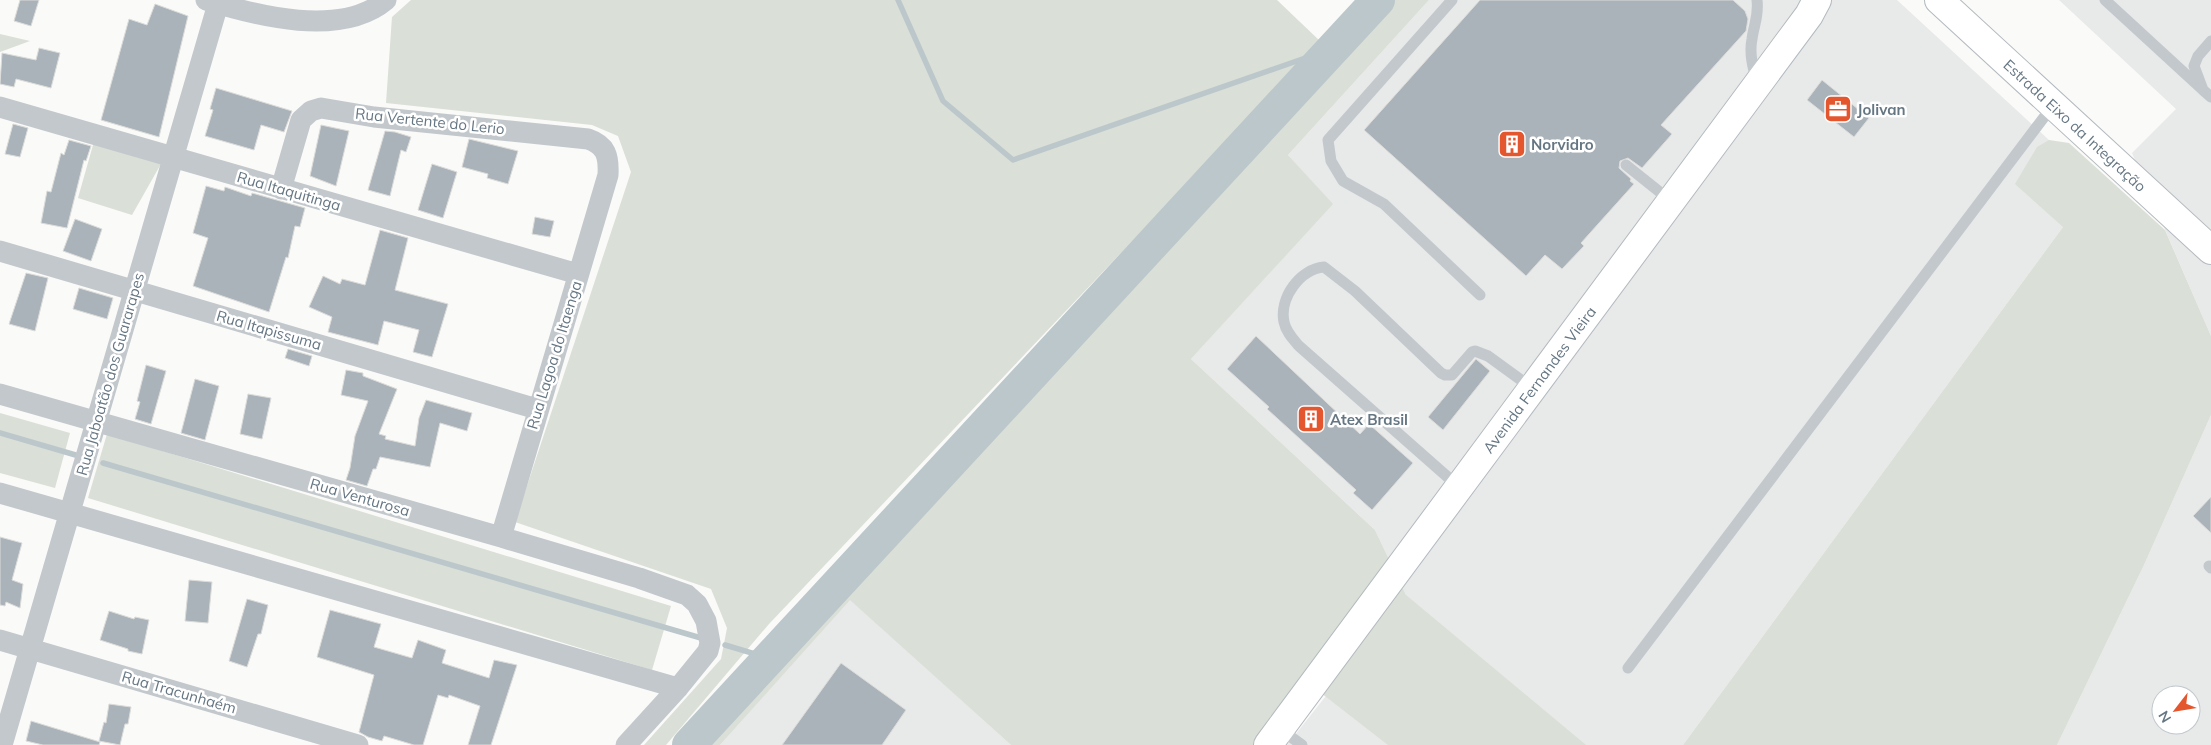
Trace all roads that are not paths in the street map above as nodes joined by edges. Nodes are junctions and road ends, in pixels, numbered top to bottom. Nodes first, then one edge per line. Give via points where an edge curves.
1 (386, 0) edge
2 (1452, 0) edge
3 (1757, 0) edge
4 (1939, 0) edge
5 (2105, 0) edge
6 (211, 2) edge
7 (248, 5) edge
8 (1819, 5) edge
9 (2211, 41) edge
10 (1757, 84) junction
11 (2207, 93) edge
12 (2054, 104) junction
13 (0, 107) edge
14 (173, 157) junction
15 (1626, 165) dead end
16 (608, 175) joint
17 (281, 189) junction
18 (1671, 201) junction
19 (2211, 250) edge
20 (0, 251) edge
21 (578, 274) junction
22 (134, 290) junction
23 (1480, 295) dead end
24 (1532, 388) junction
25 (0, 394) edge
26 (537, 409) junction
27 (96, 422) junction
28 (1459, 487) junction
29 (0, 493) edge
30 (70, 512) junction
31 (501, 536) junction
32 (0, 640) edge
33 (30, 649) junction
34 (1628, 668) dead end
35 (678, 688) junction
36 (1274, 737) edge
37 (2, 745) edge
38 (358, 745) edge
39 (626, 745) edge
40 (1302, 745) edge

1 - 7 street via 358,15 322,22 287,19
2 - 23 lane via 1328,140 1331,161 1343,181 1384,204
3 - 10 lane via 1758,18 1751,40 1751,61
4 - 12 main road, Estrada Eixo da Integração
5 - 11 lane
6 - 7 street
6 - 14 street, Rua Jaboatão dos Guararapes
8 - 10 main road, Avenida Fernandes Vieira
9 - 11 lane via 2194,66
10 - 18 main road, Avenida Fernandes Vieira
12 - 19 main road, Estrada Eixo da Integração
12 - 34 lane
13 - 14 street, Rua Itaquitinga
14 - 17 street, Rua Itaquitinga
14 - 22 street, Rua Jaboatão dos Guararapes
15 - 18 lane
16 - 17 street, Rua Vertente do Lerio via 609,160 604,148 588,139 374,117 321,108 311,111 301,120
16 - 21 street, Rua Lagoa do Itaenga
17 - 21 street, Rua Itaquitinga
18 - 24 main road, Avenida Fernandes Vieira
20 - 22 street, Rua Itapissuma
21 - 26 street, Rua Lagoa do Itaenga
22 - 26 street, Rua Itapissuma
22 - 27 street, Rua Jaboatão dos Guararapes
24 - 28 main road, Avenida Fernandes Vieira
24 - 28 lane via 1476,350 1452,375 1441,373 1324,266 1308,273 1292,288 1285,300 1284,322 1298,346
25 - 27 street, Rua Venturosa
26 - 31 street, Rua Lagoa do Itaenga
27 - 30 street, Rua Jaboatão dos Guararapes
27 - 31 street, Rua Venturosa
28 - 36 main road, Avenida Fernandes Vieira
29 - 30 street
30 - 33 street, Rua Jaboatão dos Guararapes
30 - 35 street
31 - 35 street, Rua Venturosa via 687,595 697,604 706,621 710,643 708,651
32 - 33 street, Rua Tracunhaém
33 - 37 street, Rua Jaboatão dos Guararapes
33 - 38 street, Rua Tracunhaém
35 - 39 street
36 - 40 lane

